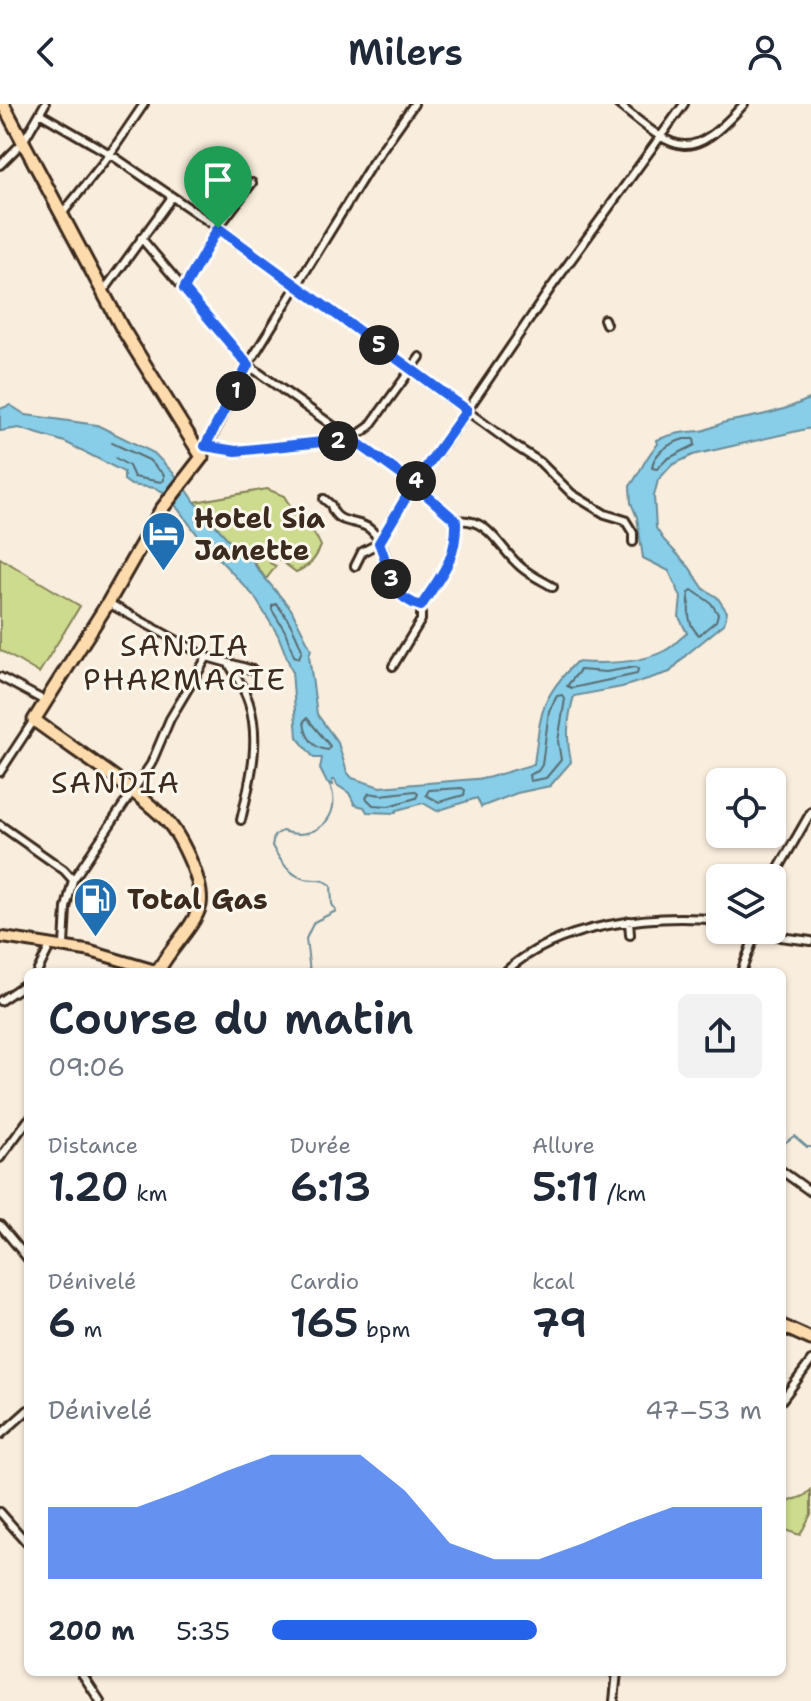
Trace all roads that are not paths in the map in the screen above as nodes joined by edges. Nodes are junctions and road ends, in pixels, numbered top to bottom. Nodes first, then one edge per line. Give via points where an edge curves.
1 (3, 104) edge
2 (45, 104) edge
3 (144, 104) edge
4 (414, 104) edge
5 (618, 104) edge
6 (684, 104) edge
7 (744, 104) edge
8 (41, 114) junction
9 (660, 137) junction
10 (23, 142) junction
11 (110, 154) junction
12 (0, 165) edge
13 (252, 183) dead end
14 (172, 197) junction
15 (62, 214) junction
16 (218, 228) junction
17 (141, 238) junction
18 (298, 287) junction
19 (184, 289) junction
20 (103, 292) junction
21 (420, 357) dead end
22 (248, 365) junction
23 (412, 368) junction
24 (467, 410) junction
25 (352, 439) junction
26 (203, 452) junction
27 (414, 484) junction
28 (324, 499) dead end
29 (456, 521) junction
30 (633, 542) dead end
31 (379, 543) junction
32 (355, 566) dead end
33 (553, 587) dead end
34 (108, 603) junction
35 (421, 606) junction
36 (207, 657) junction
37 (229, 664) junction
38 (393, 666) dead end
39 (253, 670) dead end
40 (0, 677) edge
41 (45, 701) junction
42 (34, 720) junction
43 (0, 772) edge
44 (131, 792) junction
45 (811, 812) edge
46 (241, 820) dead end
47 (0, 825) edge
48 (781, 864) edge
49 (73, 880) junction
50 (706, 920) edge
51 (629, 921) junction
52 (630, 935) dead end
53 (0, 937) edge
54 (786, 938) edge
55 (811, 941) edge
56 (51, 944) junction
57 (752, 944) edge
58 (64, 945) junction
59 (39, 968) edge
60 (137, 968) edge
61 (160, 968) edge
62 (511, 968) edge
63 (743, 968) edge
64 (24, 985) edge
65 (0, 1001) edge
66 (24, 1125) edge
67 (0, 1158) edge
68 (786, 1174) edge
69 (811, 1192) edge
70 (0, 1225) edge
71 (24, 1254) edge
72 (786, 1328) edge
73 (811, 1339) edge
74 (811, 1361) edge
75 (786, 1395) edge
76 (24, 1414) edge
77 (0, 1435) edge
78 (0, 1512) edge
79 (24, 1539) edge
80 (84, 1676) edge
81 (617, 1676) edge
82 (100, 1701) edge
83 (614, 1701) edge

1 - 10 highway
2 - 8 street
3 - 11 street
4 - 18 street
5 - 9 street
6 - 9 street
7 - 9 street via 706,140 689,145
8 - 10 street
8 - 11 street
9 - 24 street
10 - 12 street
10 - 15 highway
11 - 14 street
11 - 15 street
13 - 16 street
14 - 16 street
14 - 17 street
15 - 20 highway
16 - 18 street
16 - 19 street
17 - 19 street
17 - 20 street
18 - 22 street
18 - 23 street
19 - 22 street
20 - 26 highway
21 - 23 street
22 - 25 street
22 - 26 street
23 - 24 street
23 - 25 street via 369,427
24 - 27 street
24 - 30 street via 540,462 572,494 625,520
25 - 26 street
25 - 27 street
26 - 34 highway via 161,510
27 - 29 street
27 - 31 street
28 - 31 street via 342,520 372,530
29 - 33 street via 467,519 490,531 519,566
29 - 35 street via 457,542 448,567
31 - 32 street via 362,552
31 - 35 street via 394,590
34 - 36 street
34 - 41 highway
35 - 38 street via 421,620
36 - 37 street
36 - 44 street
37 - 39 street
37 - 46 street via 249,703 253,734 255,763
40 - 41 street
41 - 42 highway
42 - 43 street
42 - 44 highway
44 - 49 street
44 - 61 highway via 178,835 199,890 195,915
45 - 48 street
47 - 49 street
49 - 58 street
50 - 51 street
51 - 52 street
51 - 62 street via 562,938
53 - 56 main road
54 - 55 street
56 - 58 main road
56 - 59 street
57 - 63 street
58 - 60 main road
64 - 65 street
66 - 67 street
68 - 69 street
70 - 71 street
72 - 73 highway
74 - 75 street
76 - 77 street
78 - 79 street
80 - 82 street
81 - 83 street

